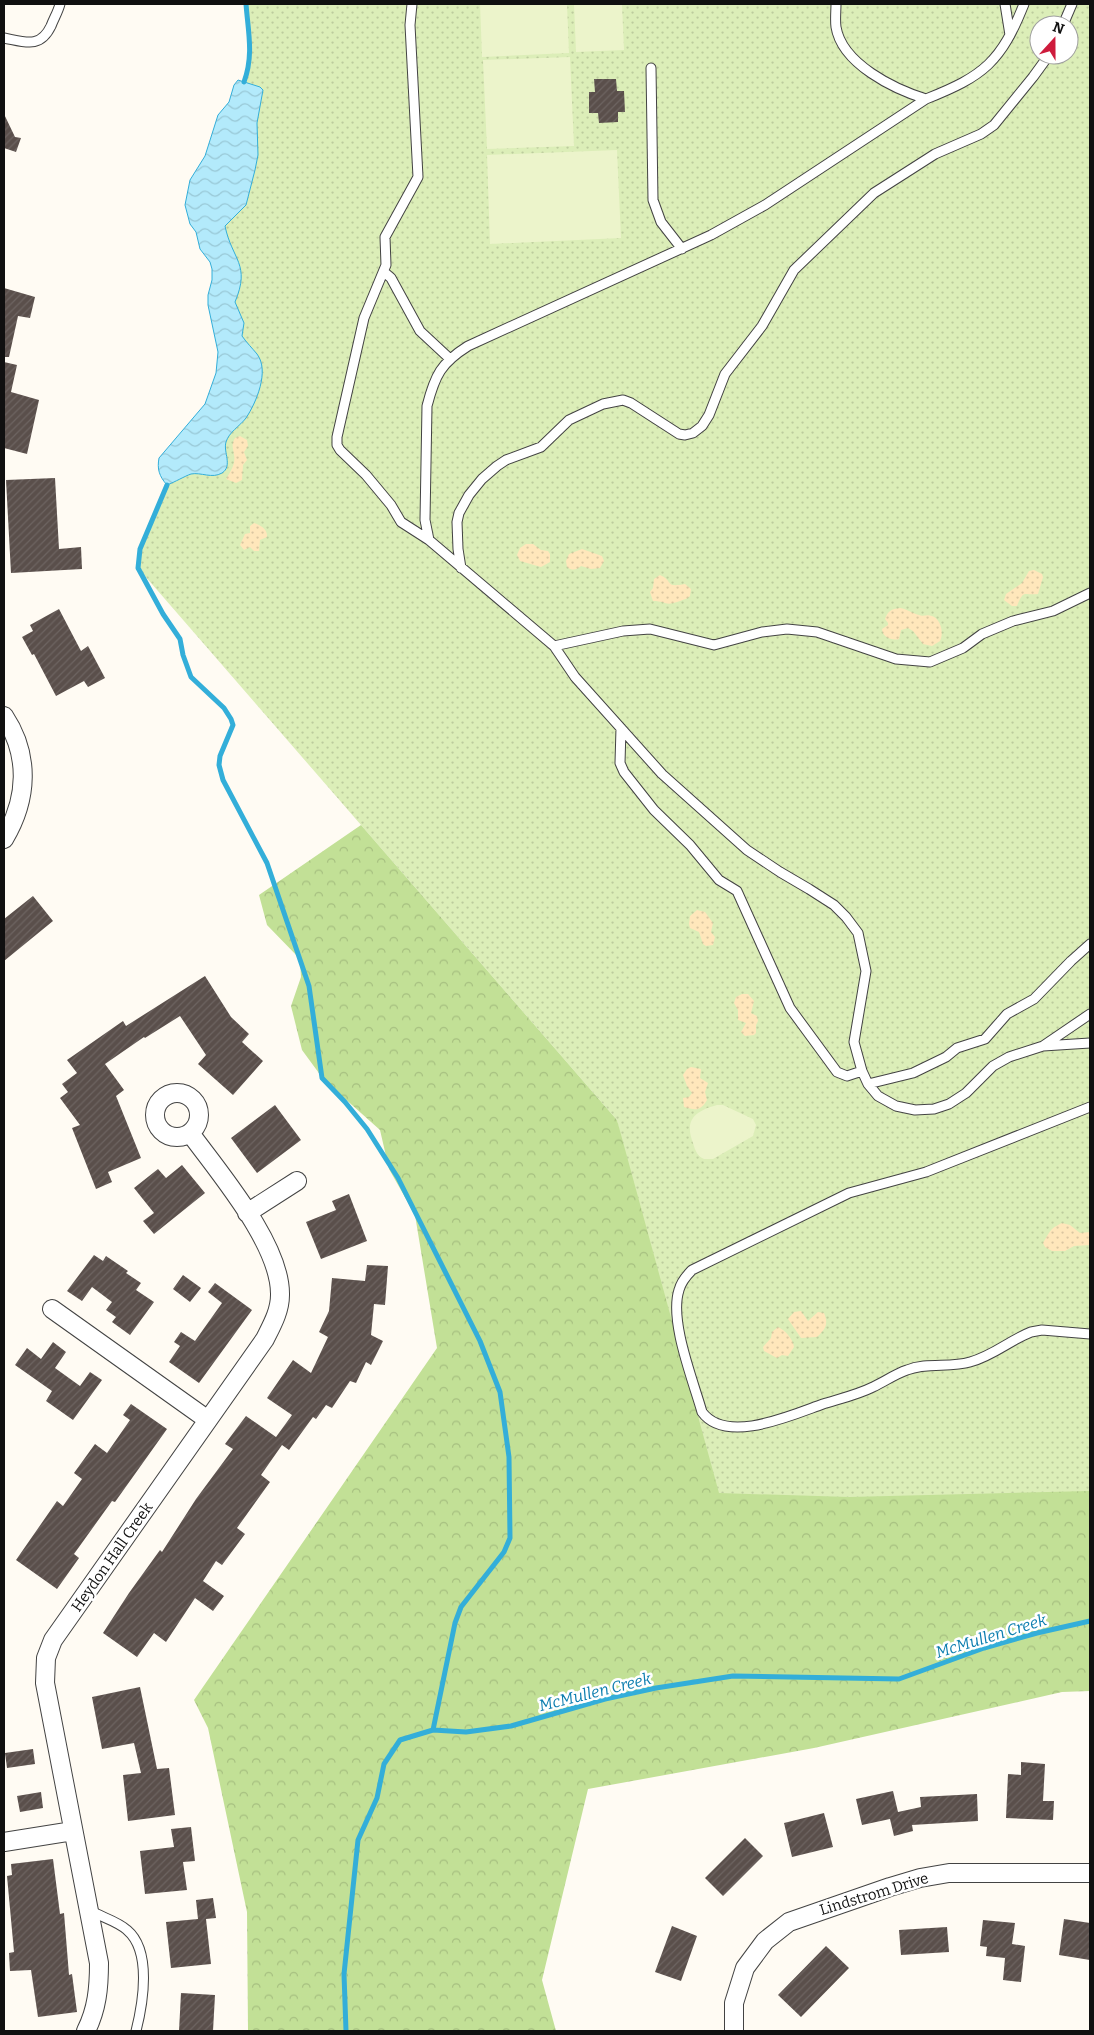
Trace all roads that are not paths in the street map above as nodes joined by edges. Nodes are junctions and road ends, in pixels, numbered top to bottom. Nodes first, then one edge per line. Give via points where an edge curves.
1 (60, 4) edge
2 (412, 4) edge
3 (836, 4) edge
4 (1006, 4) edge
5 (1024, 4) edge
6 (1010, 35) junction
7 (4, 38) edge
8 (1042, 65) edge
9 (651, 68) dead end
10 (926, 98) junction
11 (682, 248) junction
12 (384, 272) junction
13 (449, 358) junction
14 (429, 540) junction
15 (461, 568) junction
16 (1090, 593) edge
17 (554, 646) junction
18 (4, 716) edge
19 (621, 728) junction
20 (4, 839) edge
21 (1090, 944) edge
22 (1090, 1014) edge
23 (1090, 1043) edge
24 (1043, 1046) junction
25 (862, 1071) junction
26 (868, 1084) junction
27 (1090, 1107) edge
28 (190, 1133) dead end
29 (297, 1182) dead end
30 (247, 1213) junction
31 (52, 1309) dead end
32 (1090, 1334) edge
33 (208, 1420) junction
34 (73, 1831) junction
35 (4, 1842) edge
36 (1090, 1874) edge
37 (89, 1910) junction
38 (86, 2031) edge
39 (136, 2031) edge
40 (734, 2031) edge

1 - 7 lane via 46,36 37,42
2 - 12 lane via 410,24 418,177 386,237
3 - 10 lane via 836,28 849,53 884,80
4 - 6 lane
5 - 6 lane
6 - 10 lane via 999,55 980,73 954,88
8 - 15 lane via 994,125 982,134 935,154 874,193 794,270 762,326 725,374 709,415 693,433 679,434 631,403 615,400 569,420 541,447 497,466 469,495 459,513 457,535
9 - 11 lane via 653,200 661,222
10 - 11 lane via 765,205
11 - 13 lane via 468,346
12 - 13 lane via 391,278 420,330
12 - 14 lane via 367,306 337,445 391,505 400,522
13 - 14 lane via 440,370 427,406 425,520
14 - 15 lane
15 - 17 lane
16 - 17 lane via 1052,611 1013,621 982,634 962,648 930,662 896,659 818,632 787,629 714,645 650,629 623,631
17 - 19 lane via 575,677
18 - 20 street via 17,744 24,782 21,802
19 - 25 lane via 620,763 624,772 654,810 690,845 719,880 737,892 790,1008 802,1026 837,1072 846,1076
19 - 25 lane via 662,774 747,850 834,905 858,933 866,971 854,1042
21 - 26 lane via 1034,998 1007,1014 985,1039 957,1048 913,1073
22 - 24 lane
23 - 24 lane
24 - 26 lane via 993,1066 966,1093 934,1109 914,1110 896,1106 878,1096
25 - 26 lane
27 - 32 lane via 926,1172 850,1193 692,1270 678,1290 677,1308 678,1331 702,1412 707,1419 726,1426 774,1421 873,1387 908,1369 973,1362 1031,1332
28 - 30 street, Heydon Hall Creek
29 - 30 street
30 - 33 street, Heydon Hall Creek via 274,1260 280,1297 276,1317 265,1339
31 - 33 street
33 - 34 street, Heydon Hall Creek via 53,1640 46,1658 45,1683
34 - 35 street
34 - 37 street, Heydon Hall Creek
36 - 40 street, Lindstrom Drive via 949,1873 890,1887 789,1922 766,1940 745,1968 734,2003
37 - 38 street, Heydon Hall Creek via 99,1964 99,1987 95,2010
37 - 39 lane via 119,1924 136,1938 144,1970 142,2006

